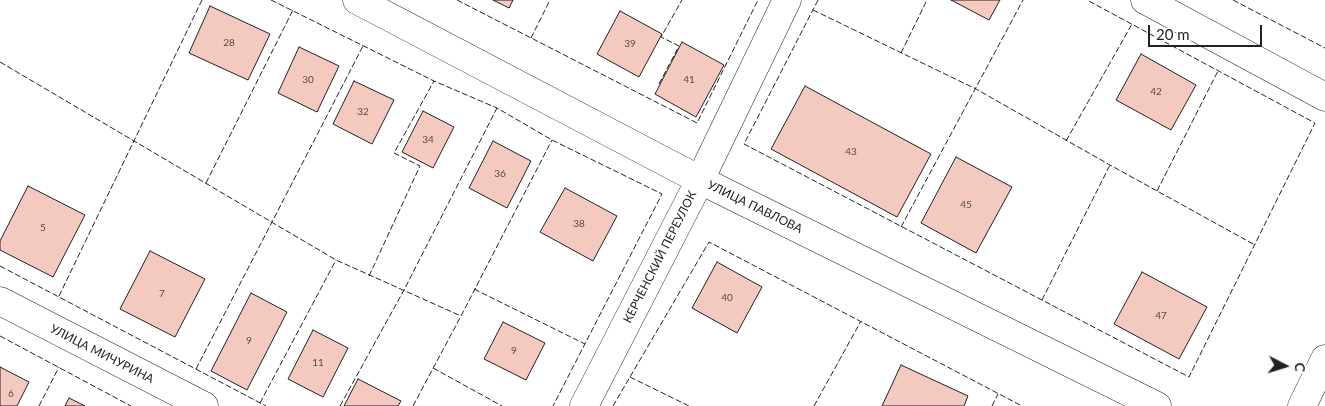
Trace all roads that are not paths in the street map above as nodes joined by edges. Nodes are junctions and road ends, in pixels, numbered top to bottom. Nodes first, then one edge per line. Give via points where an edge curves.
1 (357, 0) edge
2 (787, 0) edge
3 (1145, 0) edge
4 (1325, 97) edge
5 (700, 180) junction
6 (0, 301) edge
7 (1325, 359) edge
8 (204, 406) edge
9 (584, 406) edge
10 (1157, 406) edge
11 (1302, 406) edge

1 - 5 street, УЛИЦА ПАВЛОВА
2 - 5 street, КЕРЧЕНСКИЙ ПЕРЕУЛОК
3 - 4 street
5 - 9 street, КЕРЧЕНСКИЙ ПЕРЕУЛОК
5 - 10 street, УЛИЦА ПАВЛОВА
6 - 8 street, УЛИЦА МИЧУРИНА
7 - 11 street

